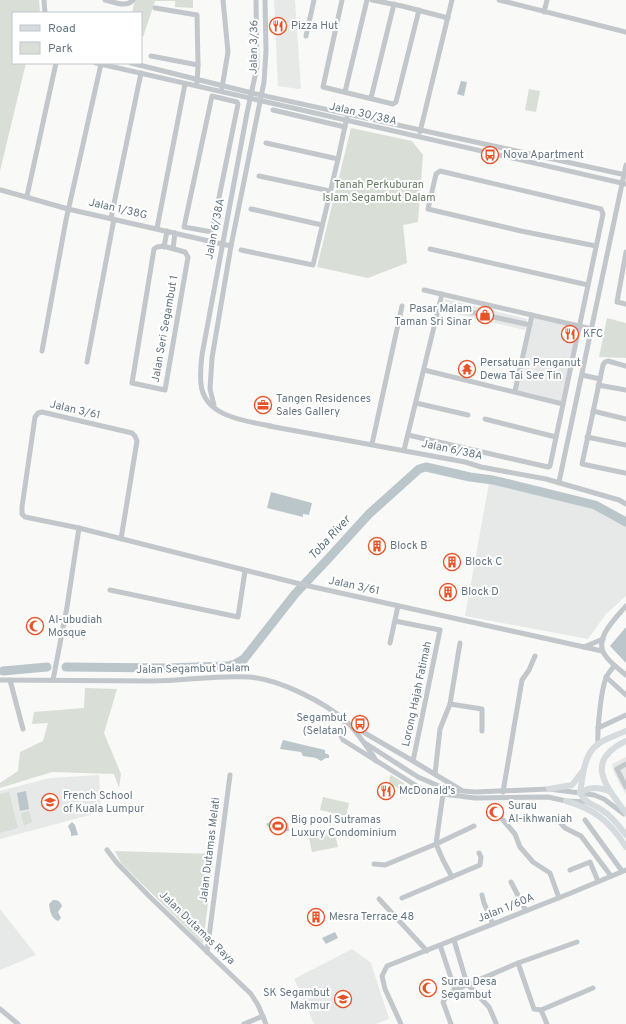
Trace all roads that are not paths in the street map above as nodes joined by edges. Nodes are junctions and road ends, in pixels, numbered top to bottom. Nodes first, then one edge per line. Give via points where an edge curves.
1 (44, 0) edge
2 (105, 0) edge
3 (133, 0) edge
4 (223, 0) edge
5 (256, 0) edge
6 (265, 0) edge
7 (314, 0) edge
8 (342, 0) edge
9 (368, 0) edge
10 (372, 0) edge
11 (452, 0) edge
12 (500, 0) edge
13 (548, 0) edge
14 (394, 4) junction
15 (155, 8) dead end
16 (419, 10) junction
17 (45, 12) edge
18 (544, 12) junction
19 (448, 18) junction
20 (626, 32) edge
21 (306, 36) dead end
22 (151, 56) dead end
23 (56, 64) edge
24 (98, 64) edge
25 (130, 64) edge
26 (134, 64) edge
27 (198, 65) junction
28 (128, 71) junction
29 (142, 73) junction
30 (198, 80) junction
31 (185, 84) junction
32 (197, 86) junction
33 (222, 86) junction
34 (221, 92) junction
35 (252, 92) junction
36 (345, 92) junction
37 (212, 93) junction
38 (261, 94) junction
39 (371, 98) junction
40 (251, 99) junction
41 (259, 101) junction
42 (319, 107) junction
43 (273, 110) dead end
44 (318, 114) junction
45 (348, 114) junction
46 (346, 120) junction
47 (345, 127) junction
48 (420, 130) junction
49 (419, 136) junction
50 (266, 143) dead end
51 (338, 158) junction
52 (626, 165) edge
53 (625, 175) edge
54 (259, 176) dead end
55 (624, 184) edge
56 (1, 190) dead end
57 (330, 192) junction
58 (27, 196) junction
59 (68, 209) junction
60 (251, 209) dead end
61 (113, 219) junction
62 (322, 225) junction
63 (157, 228) junction
64 (167, 231) junction
65 (175, 233) junction
66 (222, 244) junction
67 (231, 246) junction
68 (596, 246) junction
69 (164, 247) junction
70 (173, 248) junction
71 (430, 249) dead end
72 (241, 250) dead end
73 (626, 252) edge
74 (624, 277) edge
75 (588, 285) junction
76 (424, 290) dead end
77 (442, 294) junction
78 (626, 304) edge
79 (439, 305) junction
80 (402, 306) dead end
81 (532, 315) junction
82 (530, 325) junction
83 (579, 326) junction
84 (592, 329) junction
85 (42, 351) dead end
86 (87, 362) dead end
87 (626, 366) edge
88 (424, 370) junction
89 (201, 373) junction
90 (582, 375) junction
91 (210, 376) junction
92 (600, 379) junction
93 (598, 385) junction
94 (626, 390) edge
95 (515, 392) junction
96 (416, 403) junction
97 (563, 404) junction
98 (215, 407) junction
99 (593, 411) junction
100 (468, 415) dead end
101 (485, 419) dead end
102 (626, 419) edge
103 (408, 435) junction
104 (556, 437) junction
105 (587, 437) junction
106 (372, 444) junction
107 (626, 445) edge
108 (404, 450) junction
109 (625, 473) dead end
110 (559, 482) junction
111 (626, 504) edge
112 (79, 528) junction
113 (121, 539) junction
114 (245, 571) junction
115 (110, 590) dead end
116 (398, 606) junction
117 (626, 606) edge
118 (395, 621) junction
119 (603, 639) junction
120 (390, 643) dead end
121 (460, 644) dead end
122 (584, 647) junction
123 (602, 651) junction
124 (535, 656) dead end
125 (614, 666) junction
126 (626, 675) edge
127 (606, 677) junction
128 (0, 680) edge
129 (10, 680) junction
130 (53, 680) junction
131 (626, 695) edge
132 (450, 704) junction
133 (626, 714) edge
134 (347, 723) junction
135 (598, 728) junction
136 (23, 729) dead end
137 (482, 731) dead end
138 (626, 731) edge
139 (362, 741) junction
140 (626, 741) edge
141 (598, 745) junction
142 (413, 760) junction
143 (376, 761) junction
144 (626, 764) edge
145 (583, 771) junction
146 (435, 774) junction
147 (230, 775) dead end
148 (626, 787) edge
149 (548, 789) junction
150 (462, 791) junction
151 (503, 792) junction
152 (611, 792) junction
153 (580, 793) junction
154 (443, 794) junction
155 (566, 801) junction
156 (586, 802) junction
157 (626, 814) edge
158 (557, 819) dead end
159 (503, 820) dead end
160 (585, 820) dead end
161 (474, 826) dead end
162 (626, 835) edge
163 (436, 844) junction
164 (626, 847) edge
165 (107, 850) dead end
166 (479, 853) dead end
167 (374, 864) dead end
168 (570, 870) dead end
169 (624, 870) edge
170 (611, 876) junction
171 (452, 877) junction
172 (598, 881) junction
173 (511, 882) dead end
174 (482, 895) dead end
175 (402, 898) dead end
176 (559, 898) junction
177 (379, 899) dead end
178 (526, 911) junction
179 (493, 924) junction
180 (454, 940) junction
181 (577, 942) dead end
182 (440, 945) junction
183 (427, 950) junction
184 (207, 952) junction
185 (518, 963) junction
186 (468, 984) junction
187 (593, 988) dead end
188 (455, 990) junction
189 (0, 1009) edge
190 (541, 1010) junction
191 (263, 1016) junction
192 (496, 1023) edge
193 (18, 1024) edge
194 (244, 1024) edge
195 (266, 1024) edge
196 (400, 1024) edge
197 (451, 1024) edge
198 (547, 1024) edge

1 - 17 street
2 - 3 street via 126,5
4 - 33 street via 228,52
5 - 35 street, Jalan 3/36 via 258,67
6 - 38 street, Jalan 3/36 via 266,51
7 - 21 street
8 - 36 street via 323,87
9 - 36 street
10 - 14 street
11 - 19 street
12 - 18 street
13 - 18 street
14 - 16 street
14 - 39 street
15 - 27 street via 197,15
16 - 19 street
16 - 39 street via 396,102 393,104
18 - 20 street
19 - 48 street
22 - 27 street
23 - 58 street
24 - 28 street, Jalan 30/38A
24 - 59 street
25 - 28 street
26 - 30 street, Jalan 30/38A
27 - 30 street
28 - 29 street, Jalan 30/38A
29 - 31 street, Jalan 30/38A
29 - 61 street
30 - 32 street
30 - 33 street, Jalan 30/38A
31 - 32 street, Jalan 30/38A
31 - 63 street
32 - 37 street, Jalan 30/38A
33 - 34 street
33 - 35 street, Jalan 30/38A
34 - 37 street, Jalan 30/38A
34 - 40 street, Jalan 30/38A
35 - 38 street, Jalan 30/38A
35 - 40 street, Jalan 3/36
36 - 39 street
37 - 37 street via 238,104 212,232 184,226
38 - 41 street, Jalan 3/36
38 - 42 street, Jalan 30/38A
40 - 41 street, Jalan 30/38A
40 - 66 street, Jalan 6/38A
41 - 44 street, Jalan 30/38A
41 - 67 street, Jalan 6/38A
42 - 44 street
42 - 45 street, Jalan 30/38A
43 - 47 street
44 - 46 street, Jalan 30/38A
45 - 46 street
45 - 48 street, Jalan 30/38A
46 - 47 street
46 - 49 street, Jalan 30/38A
47 - 51 street
48 - 49 street
48 - 53 street, Jalan 30/38A
49 - 55 street, Jalan 30/38A
50 - 51 street
51 - 57 street
52 - 53 street
53 - 55 street
54 - 57 street
55 - 84 street
56 - 58 street, Jalan 1/38G
57 - 62 street
58 - 59 street, Jalan 1/38G
59 - 61 street, Jalan 1/38G
59 - 85 street
60 - 62 street
61 - 63 street, Jalan 1/38G
61 - 86 street
62 - 72 street via 312,265
63 - 64 street, Jalan 1/38G
64 - 65 street, Jalan 1/38G
64 - 69 street
65 - 66 street, Jalan 1/38G
65 - 70 street
66 - 67 street, Jalan 1/38G
66 - 89 street, Jalan 6/38A
67 - 91 street, Jalan 6/38A
68 - 68 street via 428,209 436,174 440,171 601,209 603,214
68 - 75 street
69 - 70 street
69 - 70 street, Jalan Seri Segambut 1 via 157,247 154,250 132,383 165,390 188,257 185,252
71 - 75 street
73 - 74 street
74 - 78 street via 617,302
75 - 83 street
76 - 77 street
77 - 79 street
77 - 81 street
79 - 82 street
79 - 88 street
80 - 106 street
81 - 82 street
81 - 83 street
82 - 95 street
83 - 84 street
83 - 97 street
84 - 90 street
87 - 92 street via 605,362
88 - 95 street
88 - 96 street
89 - 91 street via 203,380
89 - 98 street, Jalan 6/38A via 200,383 203,392 206,399
90 - 92 street
90 - 110 street
91 - 98 street, Jalan 6/38A via 211,398
92 - 93 street
93 - 94 street
93 - 99 street
95 - 97 street
96 - 100 street
96 - 103 street
97 - 104 street
98 - 106 street, Jalan 6/38A via 222,413 239,419
99 - 102 street
99 - 105 street
101 - 104 street
103 - 104 street, Jalan 6/38A via 549,467
103 - 108 street
105 - 107 street
105 - 109 street via 582,464
106 - 108 street, Jalan 6/38A
108 - 110 street, Jalan 6/38A
110 - 111 street, Jalan 6/38A
112 - 113 street, Jalan 3/61
112 - 113 street, Jalan 3/61 via 25,517 22,514 35,417 38,413 132,433 136,436
112 - 130 street
113 - 114 street, Jalan 3/61
114 - 115 street via 238,617
114 - 116 street, Jalan 3/61
116 - 118 street
116 - 122 street, Jalan 3/61
117 - 119 street
118 - 120 street
118 - 142 street, Lorong Hajah Fatimah via 440,630
119 - 122 street
119 - 123 street
121 - 132 street
122 - 123 street, Jalan 3/61
123 - 125 street
124 - 151 street via 530,670 522,680
125 - 126 street
125 - 127 street
127 - 131 street
127 - 135 street
128 - 129 street, Jalan Segambut Dalam
129 - 130 street, Jalan Segambut Dalam
129 - 136 street
130 - 134 street, Jalan Segambut Dalam via 152,681 248,677 266,679 320,703
132 - 137 street via 482,709
132 - 146 street via 440,728
133 - 135 street
134 - 139 street, Jalan Segambut Dalam
134 - 142 street
134 - 143 street via 340,734 343,740
135 - 141 street
138 - 141 main road
139 - 143 street, Jalan Segambut Dalam
139 - 150 street via 418,777 448,790
140 - 152 main road via 614,747 602,762 602,773
141 - 145 main road via 590,753
142 - 146 street
143 - 154 street, Jalan Segambut Dalam via 420,788
144 - 148 street via 617,769
145 - 149 main road via 572,785
145 - 153 main road
146 - 150 street
147 - 184 street, Jalan Dutamas Melati
149 - 151 street
149 - 153 street
150 - 151 street
152 - 153 main road via 594,787
152 - 157 main road
153 - 156 main road
153 - 157 street via 604,799
154 - 155 street, Jalan Segambut Dalam via 475,798 548,797
154 - 163 street
155 - 156 street, Jalan Segambut Dalam
155 - 164 main road via 584,807 601,817 612,827
156 - 162 main road via 607,813
158 - 170 street via 565,828 581,836
159 - 176 street via 533,862 550,872
160 - 169 street
161 - 163 street
163 - 167 street via 385,865
163 - 171 street
165 - 184 street, Jalan Dutamas Raya via 150,897
166 - 171 street via 482,857 480,865
168 - 172 street via 590,862
169 - 170 street, Jalan 1/60A
170 - 172 street, Jalan 1/60A
171 - 175 street
172 - 176 street, Jalan 1/60A
173 - 178 street
174 - 179 street
176 - 178 street, Jalan 1/60A
177 - 183 street
178 - 179 street, Jalan 1/60A
179 - 180 street, Jalan 1/60A
180 - 182 street, Jalan 1/60A
180 - 186 street
181 - 185 street
182 - 183 street, Jalan 1/60A
182 - 188 street
183 - 196 street, Jalan 1/60A via 387,966 382,976
184 - 191 street, Jalan Dutamas Raya via 255,999
185 - 186 street
185 - 190 street via 531,1004 534,1009
186 - 188 street
186 - 192 street via 490,1007
187 - 190 street
188 - 197 street via 448,994 443,1002
189 - 193 street
190 - 198 street
191 - 194 street
191 - 195 street, Jalan Dutamas Raya

